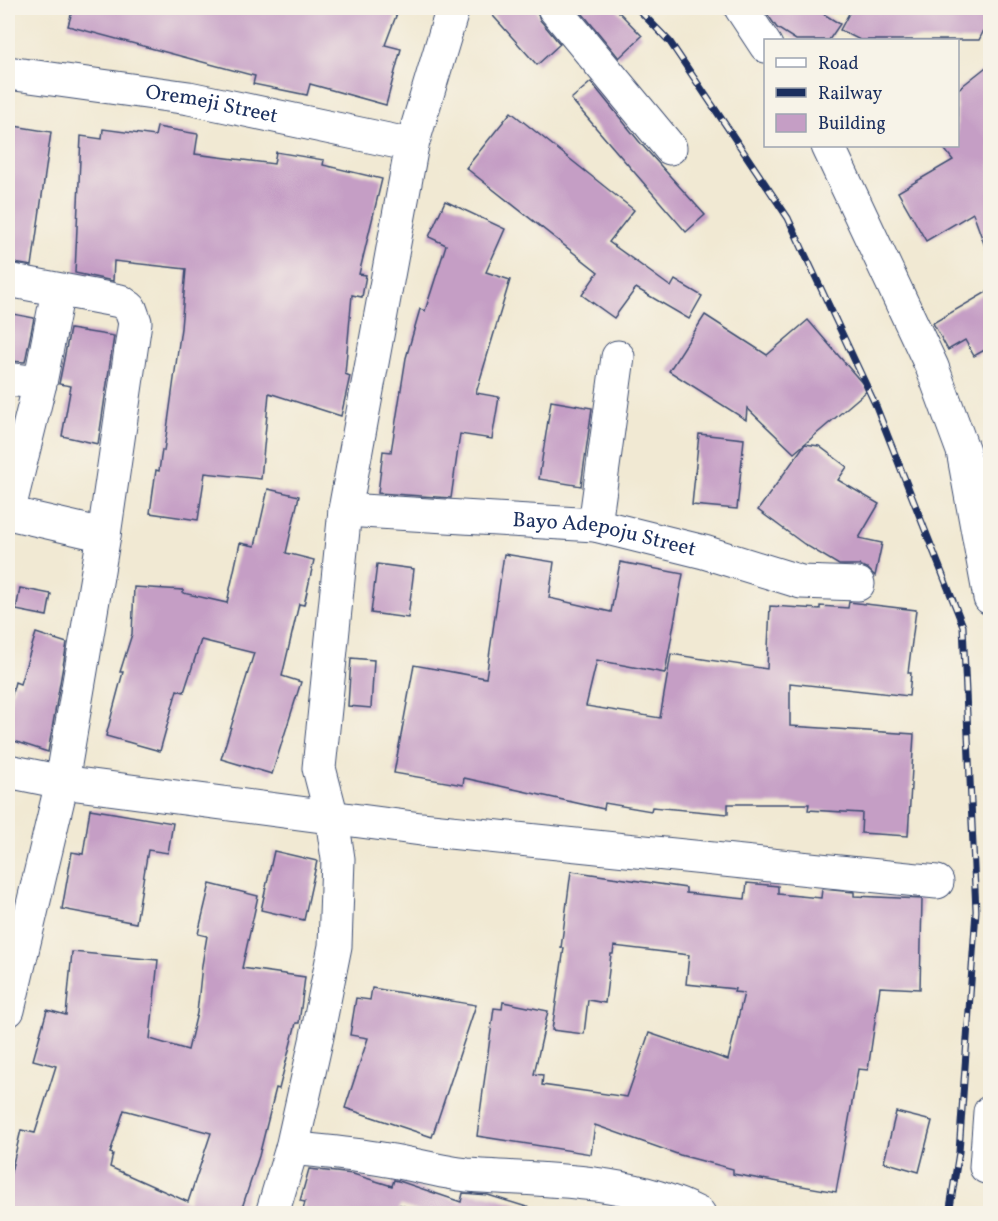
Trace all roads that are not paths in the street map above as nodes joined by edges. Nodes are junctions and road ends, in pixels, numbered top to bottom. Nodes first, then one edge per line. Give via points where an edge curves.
1 (453, 8) edge
2 (554, 8) edge
3 (741, 8) edge
4 (764, 44) edge
5 (8, 73) edge
6 (412, 145) junction
7 (828, 147) edge
8 (670, 148) dead end
9 (8, 280) edge
10 (58, 291) junction
11 (618, 357) dead end
12 (8, 379) edge
13 (40, 383) junction
14 (345, 510) junction
15 (8, 513) edge
16 (595, 525) junction
17 (104, 535) junction
18 (858, 584) dead end
19 (990, 598) edge
20 (8, 771) edge
21 (62, 782) junction
22 (332, 818) junction
23 (937, 882) dead end
24 (8, 1010) edge
25 (990, 1112) edge
26 (292, 1148) junction
27 (986, 1167) dead end
28 (272, 1214) edge
29 (699, 1214) edge

1 - 6 street
2 - 8 street
3 - 4 street
5 - 6 street, Oremeji Street via 189,98
6 - 14 street
7 - 19 street via 932,367 963,451
9 - 10 street
10 - 13 street
10 - 17 street via 120,301 130,308 135,322
11 - 16 street
12 - 13 street
13 - 15 street
14 - 16 street, Bayo Adepoju Street
14 - 22 street via 319,768
15 - 17 street
16 - 18 street, Bayo Adepoju Street via 704,552 801,582
17 - 21 street
20 - 21 street
21 - 22 street
21 - 24 street
22 - 23 street
22 - 26 street via 338,859 335,946
25 - 27 street
26 - 28 street
26 - 29 street via 465,1174 613,1185 679,1203

